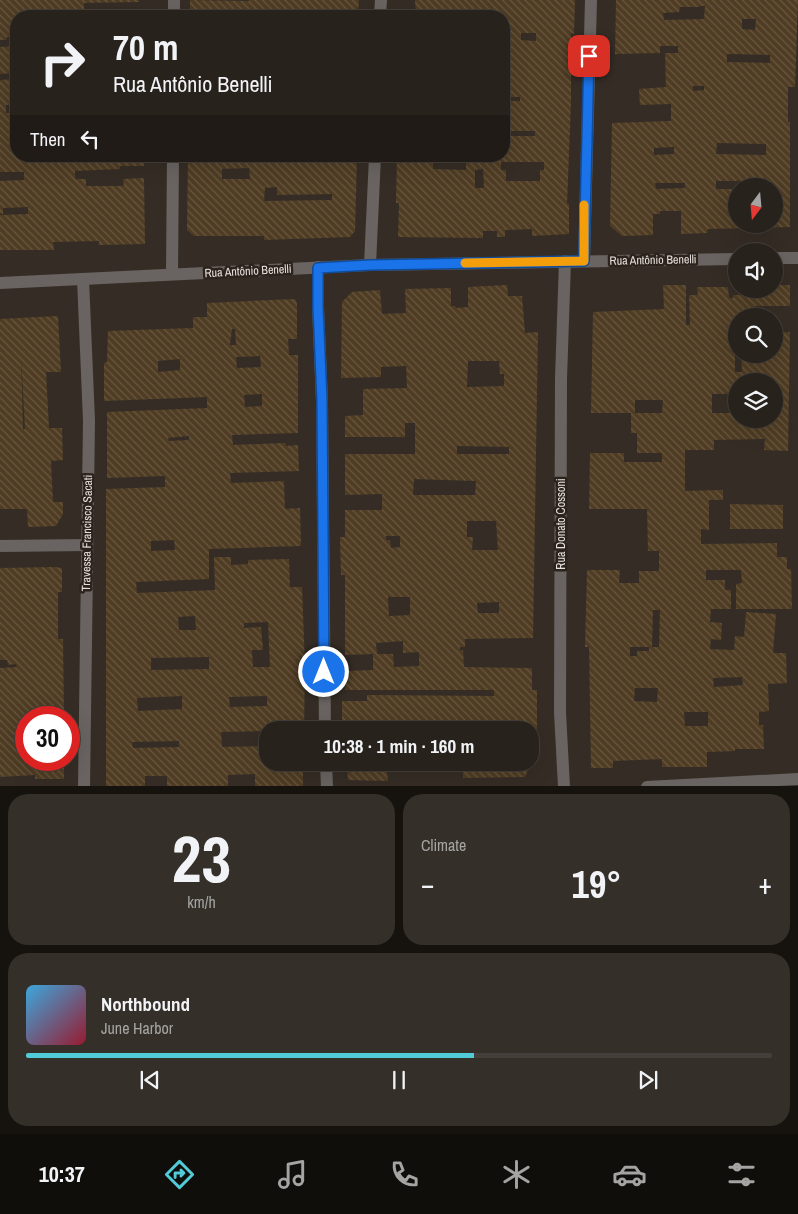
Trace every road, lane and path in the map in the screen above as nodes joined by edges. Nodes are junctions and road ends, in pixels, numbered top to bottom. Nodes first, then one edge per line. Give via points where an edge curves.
1 (591, 0) edge
2 (173, 162) edge
3 (375, 162) edge
4 (783, 258) edge
5 (798, 258) edge
6 (728, 259) edge
7 (566, 260) junction
8 (584, 261) junction
9 (370, 265) junction
10 (318, 268) junction
11 (172, 274) junction
12 (83, 279) junction
13 (0, 283) edge
14 (87, 545) junction
15 (0, 546) edge
16 (325, 721) edge
17 (326, 771) edge
18 (798, 779) edge
19 (692, 785) edge
20 (84, 786) edge
21 (327, 786) edge
22 (564, 786) edge
23 (647, 786) edge

1 - 8 street
2 - 11 street
3 - 9 street
4 - 5 street
6 - 8 street, Rua Antônio Benelli
7 - 8 street, Rua Antônio Benelli
7 - 9 street, Rua Antônio Benelli
7 - 22 street, Rua Donato Cossoni via 561,379 560,682
9 - 10 street, Rua Antônio Benelli
10 - 11 street, Rua Antônio Benelli
10 - 16 street
11 - 12 street, Rua Antônio Benelli
12 - 13 street, Rua Antônio Benelli
12 - 14 street, Travessa Francisco Sacati via 89,421
14 - 15 street
14 - 20 street, Travessa Francisco Sacati
17 - 21 street
18 - 19 street
19 - 23 street

